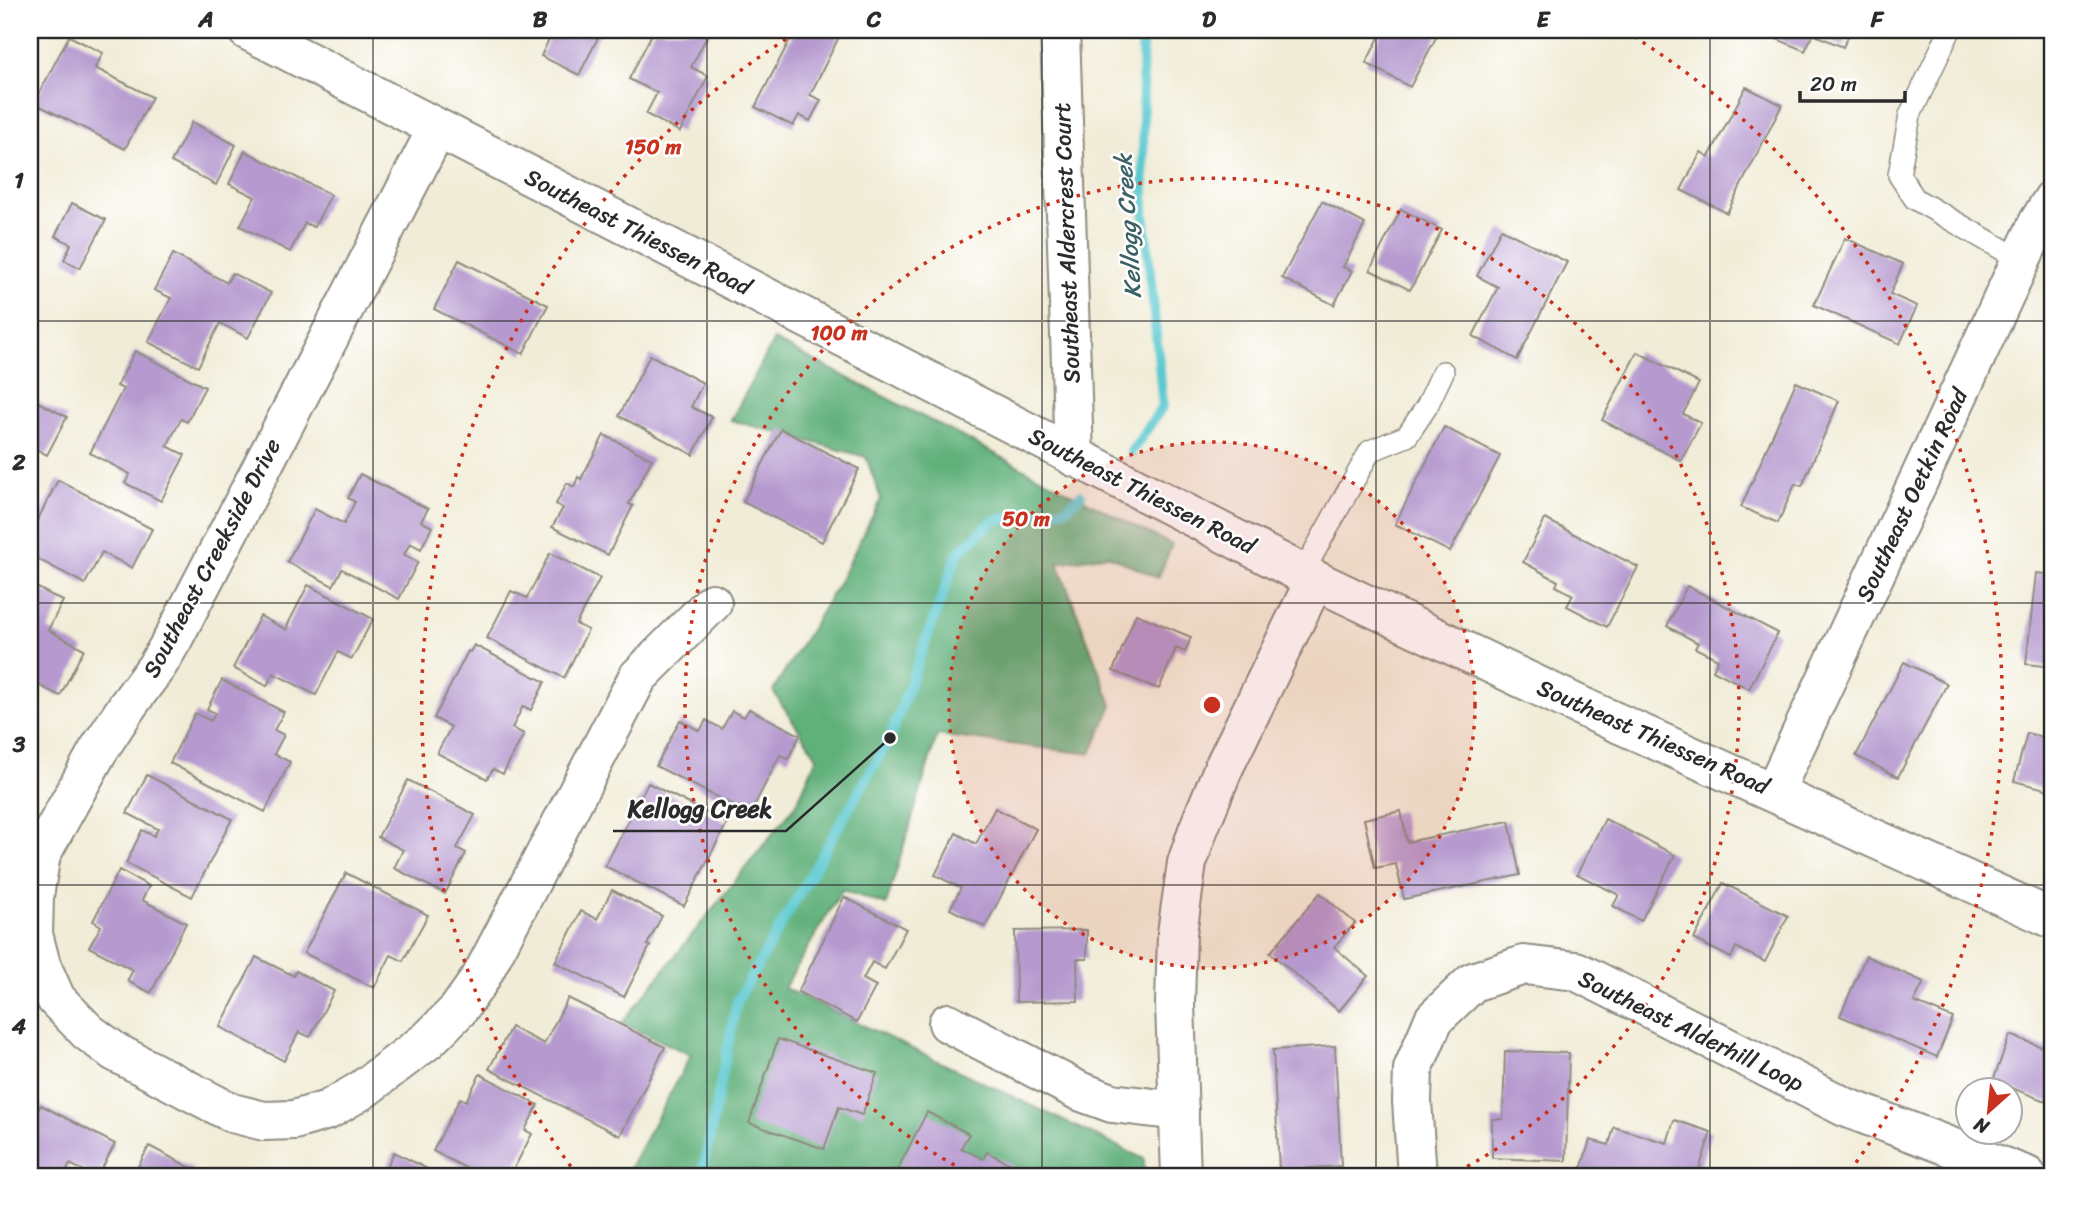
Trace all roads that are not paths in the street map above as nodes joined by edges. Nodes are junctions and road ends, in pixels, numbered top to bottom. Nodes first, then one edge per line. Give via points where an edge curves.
1 (247, 30) edge
2 (1060, 30) edge
3 (1950, 30) edge
4 (438, 129) junction
5 (2053, 199) edge
6 (2021, 260) junction
7 (1443, 372) dead end
8 (1074, 457) junction
9 (1308, 577) junction
10 (712, 603) dead end
11 (1774, 792) junction
12 (2053, 919) edge
13 (948, 1023) dead end
14 (1178, 1111) junction
15 (1181, 1176) edge
16 (1417, 1176) edge
17 (2027, 1176) edge

1 - 4 street, Southeast Thiessen Road
2 - 8 street, Southeast Aldercrest Court
3 - 6 lane via 1910,115 1899,174 1915,199
4 - 8 street, Southeast Thiessen Road
4 - 10 street, Southeast Creekside Drive via 173,639 98,751 41,854 33,934 56,999 115,1052 232,1113 264,1121 294,1120 328,1110 362,1090 428,1040 458,1010 480,979 638,677
5 - 6 street, Southeast Oetkin Road
6 - 11 street, Southeast Oetkin Road
7 - 9 lane via 1407,436 1370,451
8 - 9 street, Southeast Thiessen Road
9 - 11 street, Southeast Thiessen Road
9 - 14 street via 1187,863 1177,933
11 - 12 street, Southeast Thiessen Road
13 - 14 street via 1079,1091 1112,1103
14 - 15 street
16 - 17 street, Southeast Alderhill Loop via 1413,1069 1434,1019 1474,982 1524,965 1576,971 1845,1107

